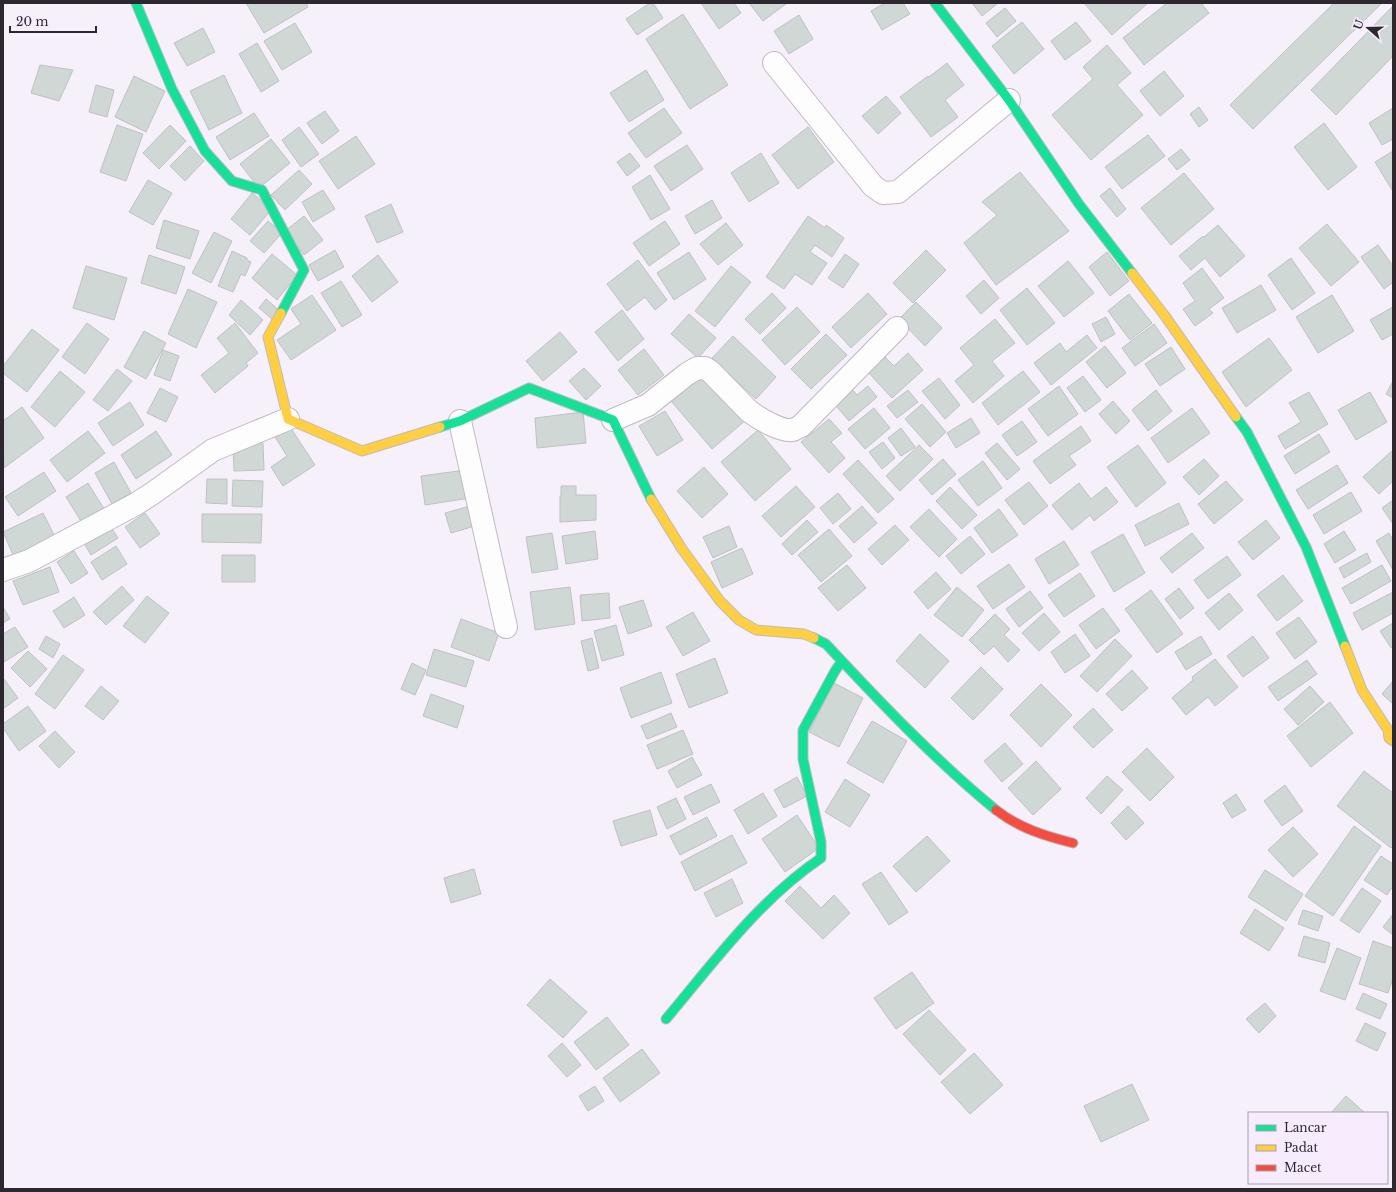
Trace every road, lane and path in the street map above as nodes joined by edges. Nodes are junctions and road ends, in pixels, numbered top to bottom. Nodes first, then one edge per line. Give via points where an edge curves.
1 (136, 3) edge
2 (935, 3) edge
3 (774, 63) dead end
4 (1009, 100) junction
5 (897, 328) dead end
6 (288, 418) junction
7 (613, 420) junction
8 (460, 421) junction
9 (3, 570) edge
10 (506, 627) dead end
11 (842, 661) junction
12 (1393, 741) edge
13 (1073, 843) dead end
14 (666, 1019) dead end

1 - 6 street via 172,89 205,151 232,182 262,190 304,270 268,337
2 - 4 street
3 - 4 street via 873,186 884,193 898,192
4 - 12 street via 1079,204 1165,316 1246,432 1306,547 1362,690
5 - 7 street via 801,426 793,430 785,430 763,421 749,411 705,368 697,368 687,374 648,405
6 - 8 street via 362,451
6 - 9 street via 213,450 136,504 29,561
7 - 8 street via 529,388
7 - 11 street via 648,494 682,549 720,601 739,620 756,630 804,634 826,644
8 - 10 street
11 - 13 street via 978,796 1006,818 1026,828
11 - 14 street via 803,730 803,759 821,842 822,858 806,868 757,911

